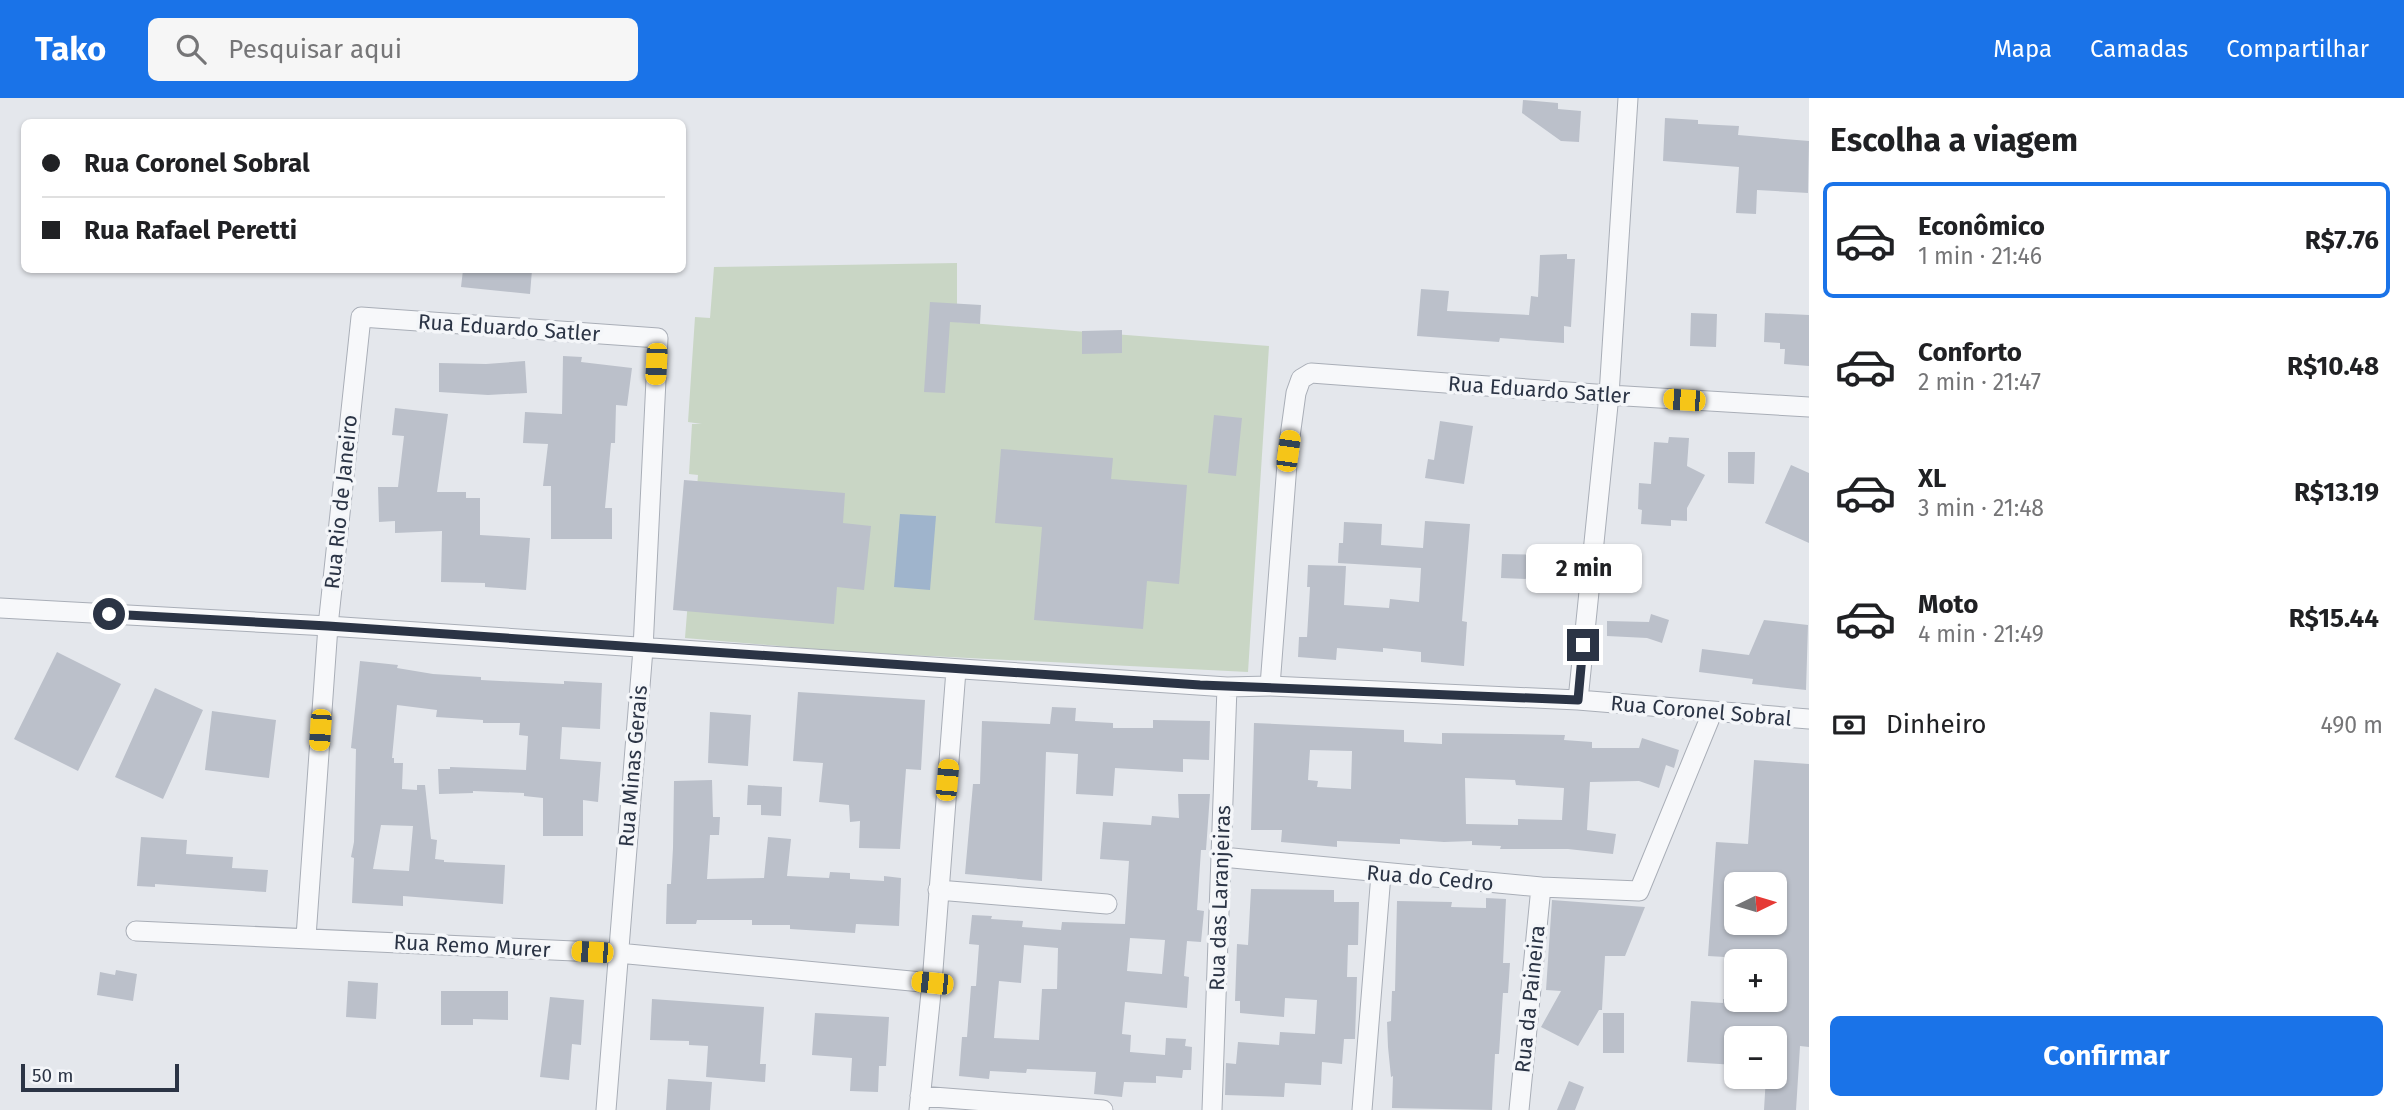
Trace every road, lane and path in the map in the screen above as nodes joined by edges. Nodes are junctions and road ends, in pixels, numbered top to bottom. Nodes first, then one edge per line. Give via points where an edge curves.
1 (1628, 98) edge
2 (361, 317) joint
3 (658, 338) joint
4 (1609, 395) junction
5 (1809, 407) edge
6 (0, 608) edge
7 (328, 626) junction
8 (643, 649) junction
9 (956, 670) junction
10 (1227, 687) junction
11 (1270, 687) junction
12 (1578, 700) junction
13 (1712, 713) junction
14 (1809, 719) edge
15 (1222, 857) junction
16 (1381, 874) junction
17 (1541, 887) junction
18 (939, 890) junction
19 (1107, 904) dead end
20 (136, 931) dead end
21 (306, 937) junction
22 (618, 953) junction
23 (932, 983) junction
24 (920, 1103) edge
25 (606, 1110) edge
26 (1103, 1110) edge
27 (1212, 1110) edge
28 (1362, 1110) edge
29 (1519, 1110) edge

1 - 4 street
2 - 3 street, Rua Eduardo Satler
2 - 7 street, Rua Rio de Janeiro
3 - 8 street, Rua Minas Gerais
4 - 5 street, Rua Eduardo Satler
4 - 11 street, Rua Eduardo Satler via 1311,373 1301,379 1288,451
4 - 12 street
6 - 7 street, Rua Coronel Sobral
7 - 8 street, Rua Coronel Sobral
7 - 21 street, Rua Rio de Janeiro
8 - 9 street, Rua Coronel Sobral
8 - 22 street, Rua Minas Gerais
9 - 10 street, Rua Coronel Sobral
9 - 18 street
10 - 11 street, Rua Coronel Sobral
10 - 15 street, Rua das Laranjeiras
11 - 12 street, Rua Coronel Sobral
12 - 13 street, Rua Coronel Sobral
13 - 14 street, Rua Coronel Sobral
13 - 17 street, Rua do Cedro via 1639,891
15 - 16 street, Rua do Cedro
15 - 27 street, Rua das Laranjeiras
16 - 17 street, Rua do Cedro
16 - 28 street
17 - 29 street, Rua da Paineira
18 - 19 street
18 - 23 street
20 - 21 street, Rua Remo Murer
21 - 22 street, Rua Remo Murer
22 - 23 street, Rua Remo Murer
22 - 25 street, Rua Minas Gerais
23 - 24 street
24 - 26 street

